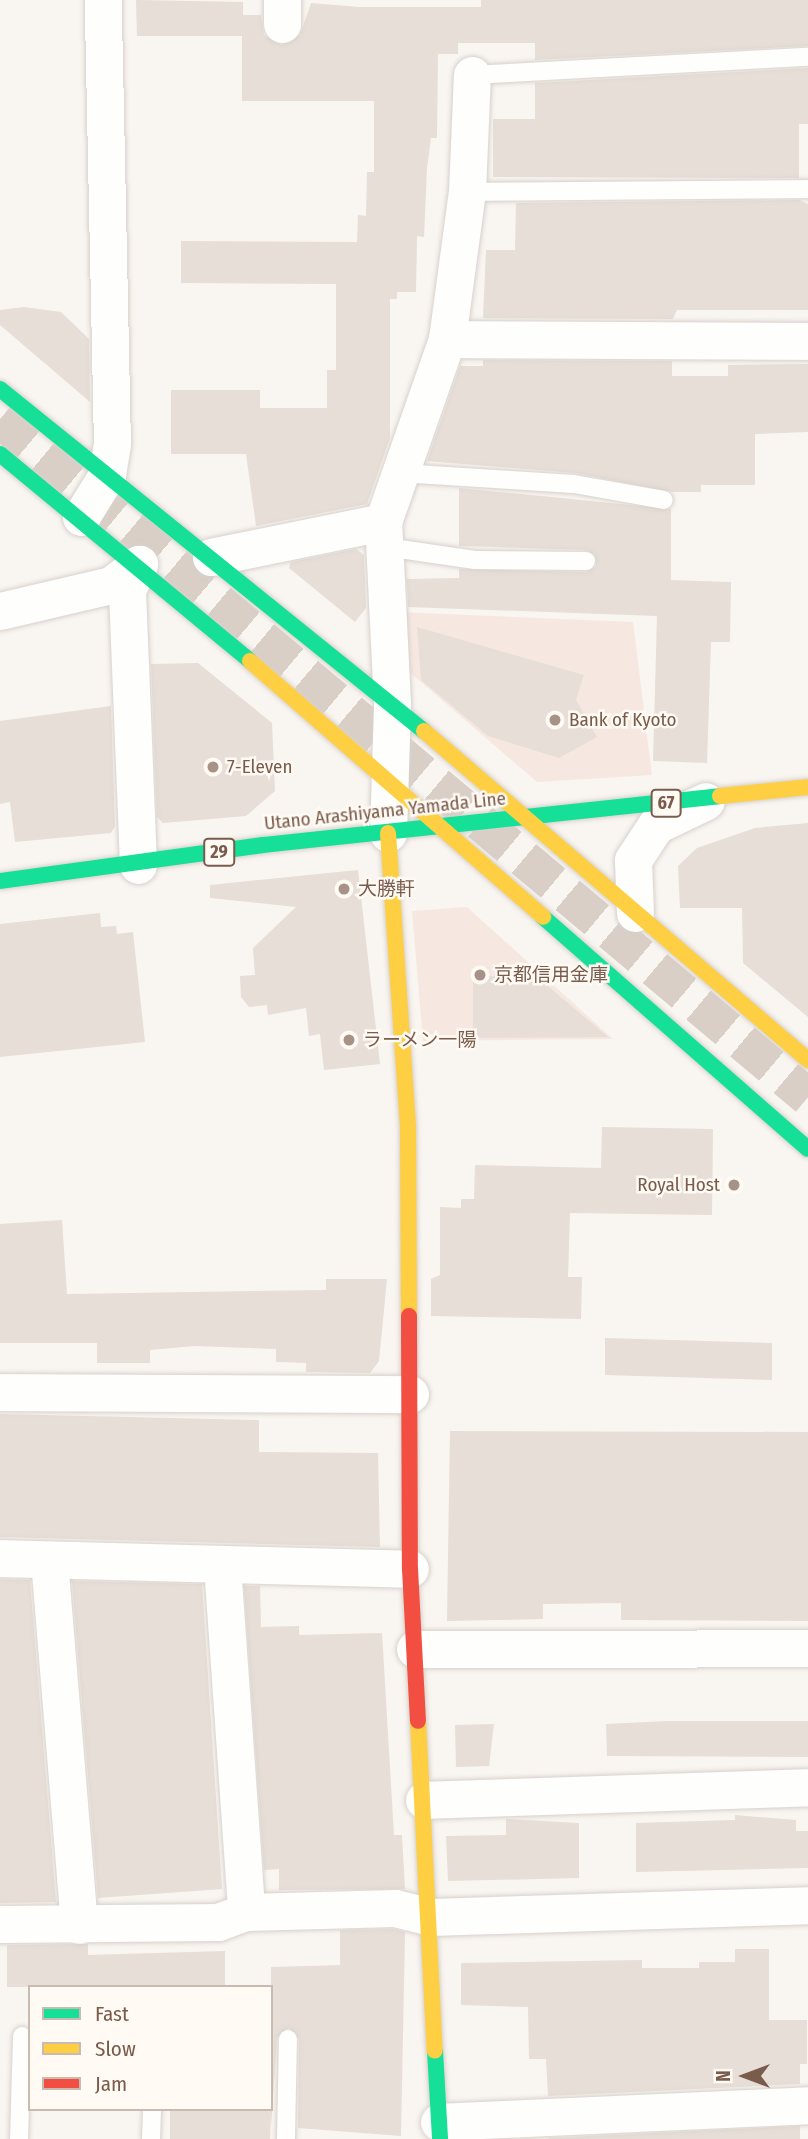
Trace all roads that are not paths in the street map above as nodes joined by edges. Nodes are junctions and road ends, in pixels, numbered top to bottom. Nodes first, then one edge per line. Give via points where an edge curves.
1 (103, 0) edge
2 (808, 57) edge
3 (472, 75) joint
4 (808, 189) edge
5 (467, 192) junction
6 (447, 339) junction
7 (808, 341) edge
8 (0, 389) edge
9 (0, 454) edge
10 (400, 473) junction
11 (107, 475) junction
12 (664, 500) dead end
13 (81, 517) junction
14 (384, 534) junction
15 (212, 557) junction
16 (586, 561) dead end
17 (139, 564) junction
18 (0, 611) edge
19 (392, 704) junction
20 (388, 780) junction
21 (808, 788) edge
22 (710, 799) junction
23 (525, 818) junction
24 (438, 828) junction
25 (388, 833) junction
26 (138, 865) junction
27 (0, 881) edge
28 (635, 913) junction
29 (808, 1060) edge
30 (808, 1149) edge
31 (0, 1392) edge
32 (410, 1394) junction
33 (0, 1559) edge
34 (49, 1560) junction
35 (222, 1565) junction
36 (410, 1569) junction
37 (808, 1648) edge
38 (415, 1649) junction
39 (808, 1787) edge
40 (424, 1800) junction
41 (808, 1905) edge
42 (246, 1912) junction
43 (431, 1917) junction
44 (0, 1924) edge
45 (79, 1925) junction
46 (22, 2035) dead end
47 (288, 2039) dead end
48 (808, 2105) edge
49 (152, 2111) edge
50 (706, 2125) edge
51 (573, 2129) edge
52 (440, 2131) edge
53 (19, 2139) edge
54 (151, 2139) edge
55 (286, 2139) edge

1 - 11 street via 112,445
2 - 3 lane
3 - 5 street
4 - 5 lane
5 - 6 street
6 - 7 street
6 - 10 street
8 - 11 main road
9 - 13 main road
10 - 12 lane via 574,484
10 - 14 street
11 - 13 street
11 - 15 main road
13 - 17 main road
14 - 15 street
14 - 16 lane via 475,560
14 - 19 street
15 - 19 main road
17 - 18 street via 111,585
17 - 20 main road
17 - 26 street via 127,590
19 - 20 street
19 - 23 main road
20 - 24 main road
20 - 25 street
21 - 22 main road, 67
22 - 23 main road, 67
22 - 28 street via 656,825 633,860
23 - 24 main road, Utano Arashiyama Yamada Line / 29
23 - 28 main road
24 - 25 main road, Utano Arashiyama Yamada Line / 29
24 - 30 main road
25 - 26 main road, Utano Arashiyama Yamada Line / 29
25 - 32 main road via 408,1128
26 - 27 main road, Utano Arashiyama Yamada Line / 29
28 - 29 main road
31 - 32 street
32 - 36 main road
33 - 34 street
34 - 35 street
34 - 45 street
35 - 36 street
35 - 42 street
36 - 38 main road
37 - 38 street
38 - 40 main road
39 - 40 street
40 - 43 main road
41 - 43 street
42 - 43 street via 395,1908
42 - 45 street via 218,1922
43 - 52 main road
44 - 45 street
46 - 53 lane
47 - 55 lane
48 - 50 street
49 - 54 lane
50 - 51 street
51 - 52 street

